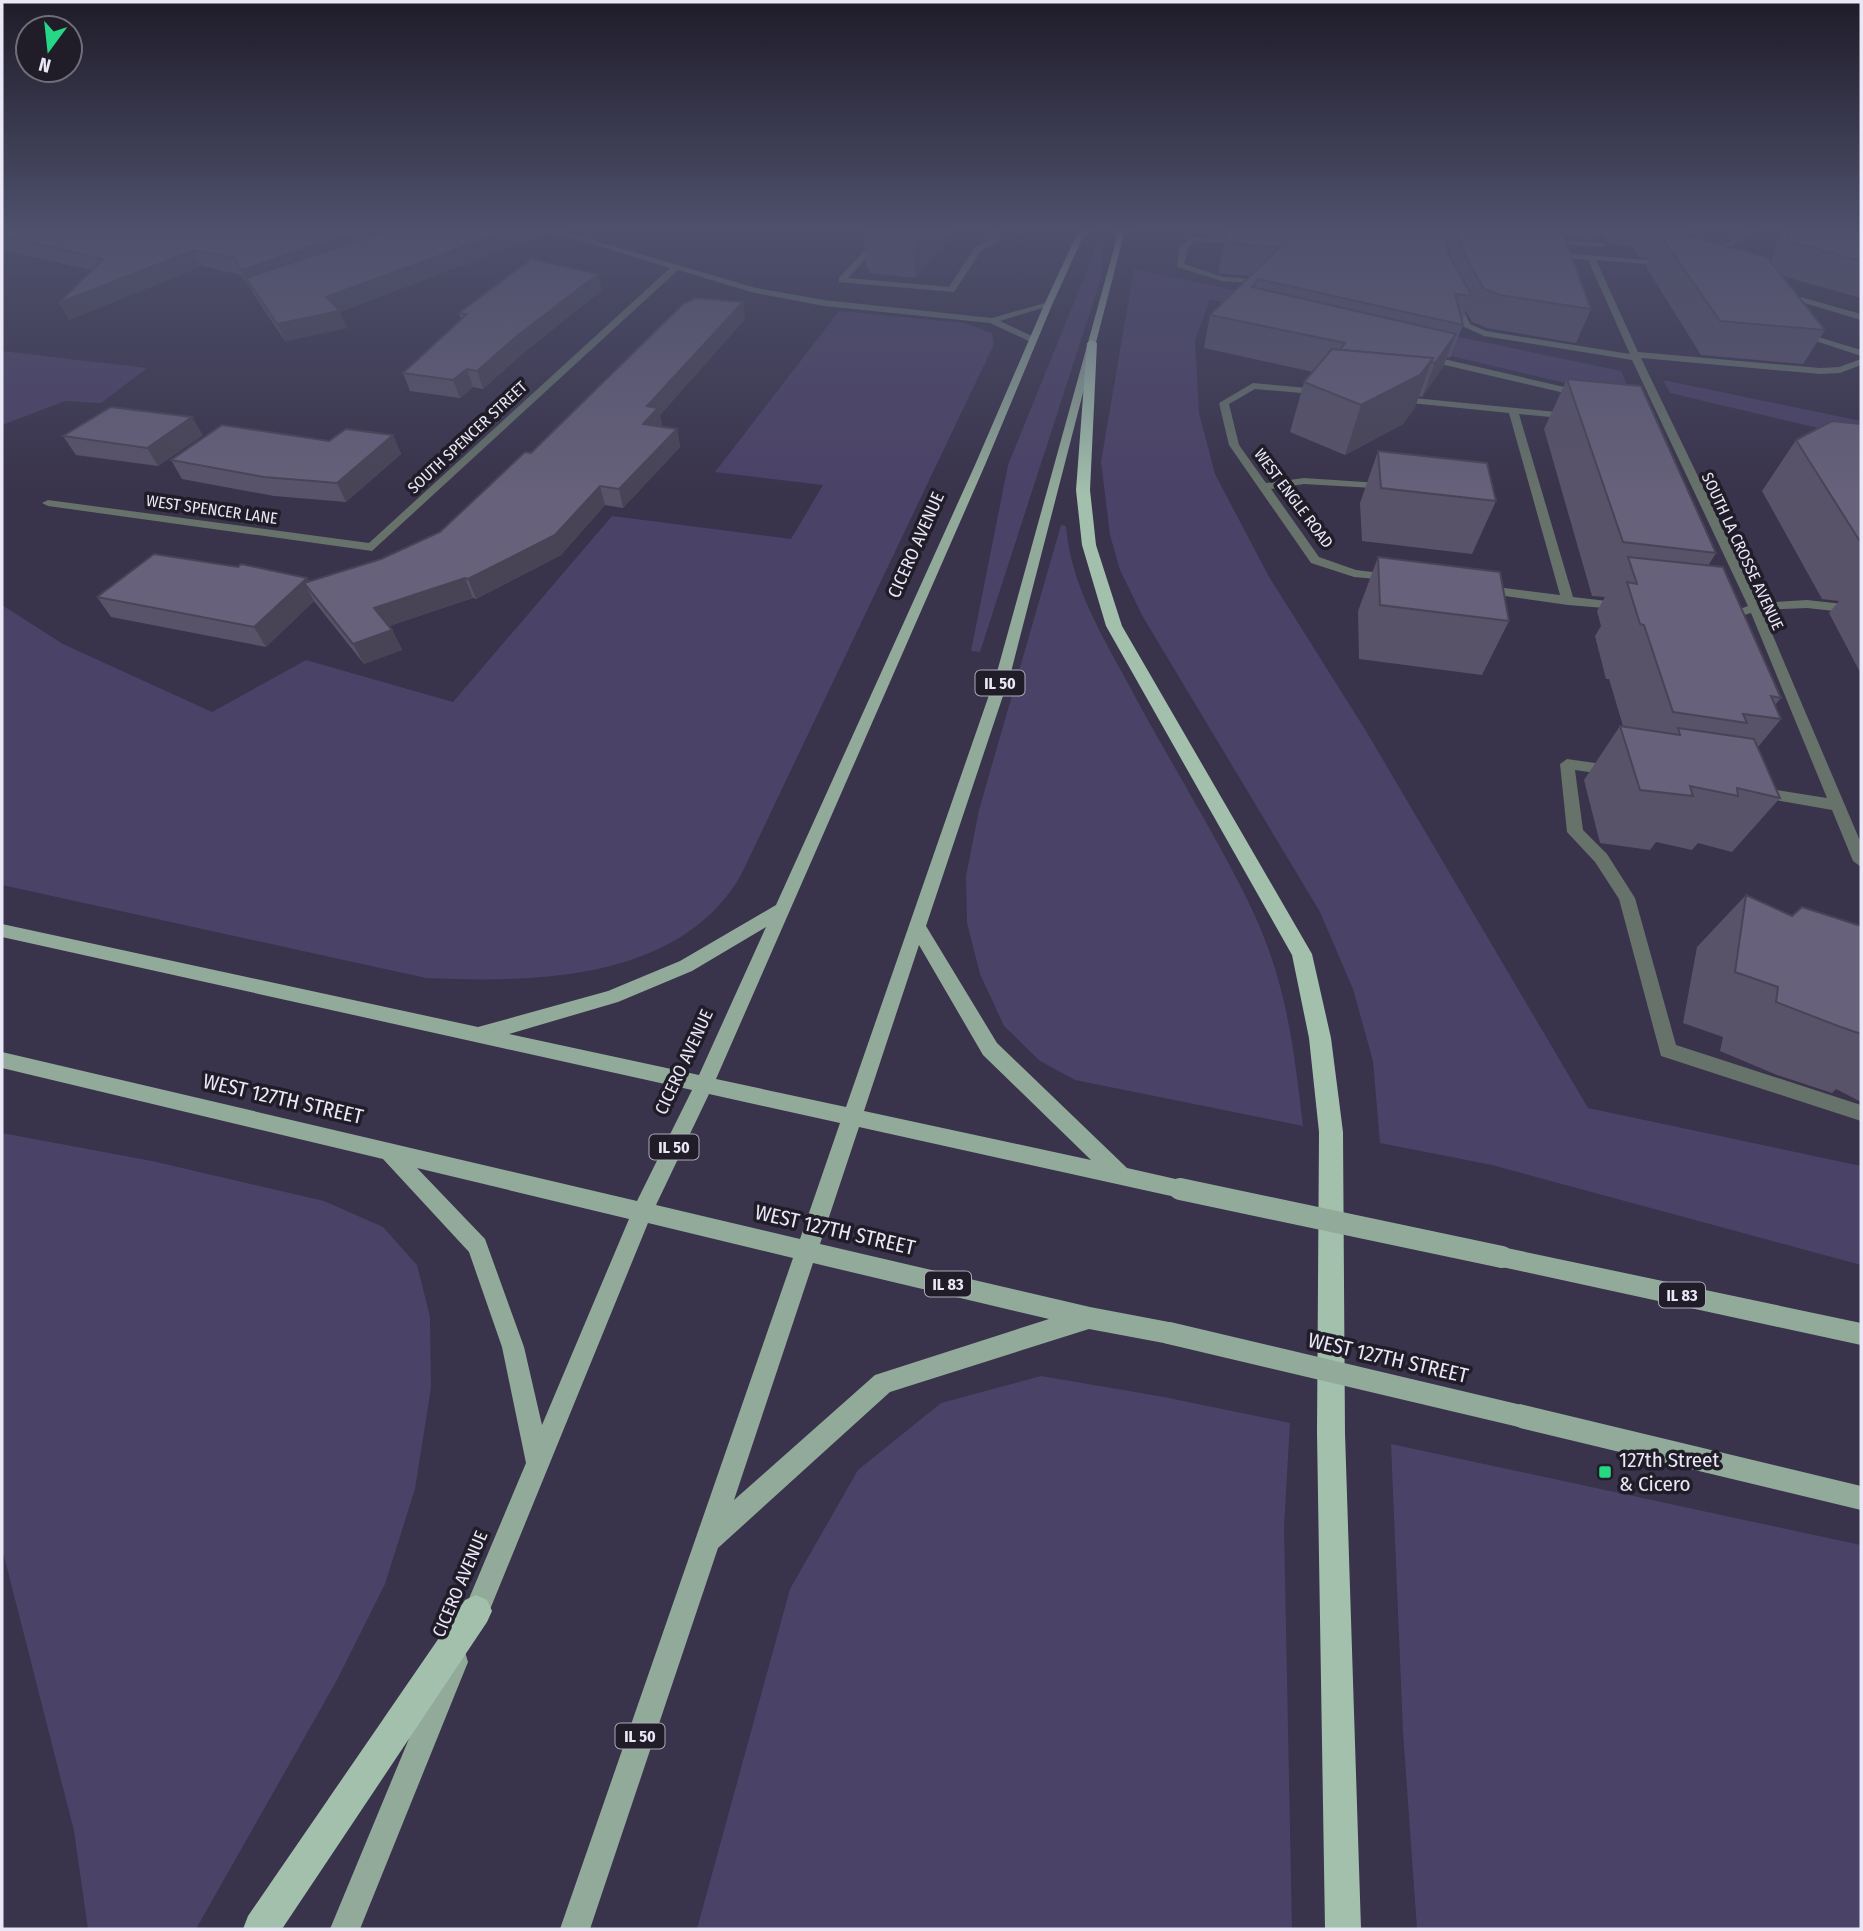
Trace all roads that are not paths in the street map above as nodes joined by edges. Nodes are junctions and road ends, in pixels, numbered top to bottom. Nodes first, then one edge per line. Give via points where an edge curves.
1 (623, 316) edge
2 (946, 316) edge
3 (1009, 316) edge
4 (1043, 316) edge
5 (1099, 316) edge
6 (1460, 316) edge
7 (1617, 316) edge
8 (992, 321) junction
9 (1788, 325) edge
10 (1033, 340) junction
11 (1092, 343) junction
12 (1409, 353) edge
13 (1861, 353) edge
14 (1635, 356) junction
15 (1861, 362) edge
16 (1335, 393) edge
17 (1376, 397) edge
18 (1594, 397) edge
19 (1513, 410) junction
20 (1647, 410) edge
21 (1661, 413) junction
22 (1590, 418) edge
23 (1262, 487) junction
24 (1406, 487) edge
25 (48, 503) dead end
26 (372, 547) joint
27 (1408, 580) edge
28 (1461, 587) edge
29 (1568, 601) junction
30 (1754, 606) junction
31 (1637, 609) edge
32 (1861, 610) edge
33 (1707, 617) edge
34 (1635, 774) edge
35 (1745, 790) edge
36 (1836, 805) junction
37 (1861, 861) edge
38 (782, 909) junction
39 (916, 925) junction
40 (2, 930) edge
41 (478, 1035) junction
42 (5, 1061) edge
43 (704, 1083) junction
44 (1861, 1113) edge
45 (850, 1118) junction
46 (387, 1150) junction
47 (1122, 1177) junction
48 (643, 1211) junction
49 (805, 1250) junction
50 (1090, 1318) junction
51 (1861, 1334) edge
52 (539, 1466) junction
53 (1861, 1498) edge
54 (705, 1542) junction
55 (476, 1611) junction
56 (264, 1924) edge
57 (345, 1929) edge
58 (575, 1929) edge
59 (1343, 1929) edge

1 - 26 street, SOUTH SPENCER STREET
2 - 8 street
3 - 8 street
4 - 10 main road, CICERO AVENUE / IL 50
5 - 11 main road, IL 50
6 - 14 street via 1473,330
7 - 14 street, SOUTH LA CROSSE AVENUE
8 - 10 street
9 - 13 street
10 - 38 main road, CICERO AVENUE / IL 50
11 - 39 main road, IL 50 via 1004,672
11 - 59 highway via 1083,490 1089,545 1114,626 1302,954 1320,1038 1331,1132 1331,1433
12 - 18 street
14 - 15 street via 1820,371
14 - 21 street, SOUTH LA CROSSE AVENUE
16 - 23 street, WEST ENGLE ROAD via 1253,386 1224,403 1234,445
17 - 19 street
19 - 22 street
19 - 29 street
20 - 21 street
21 - 30 street, SOUTH LA CROSSE AVENUE via 1660,425
23 - 24 street via 1304,481
23 - 27 street, WEST ENGLE ROAD via 1315,560 1354,573
25 - 26 street, WEST SPENCER LANE
28 - 29 street
29 - 31 street
30 - 32 street via 1790,601
30 - 33 street via 1720,618
30 - 36 street, SOUTH LA CROSSE AVENUE
34 - 44 street via 1567,764 1575,832 1601,858 1627,898 1668,1050
35 - 36 street
36 - 37 street, SOUTH LA CROSSE AVENUE
38 - 41 main road via 686,965 612,997
38 - 43 main road, CICERO AVENUE / IL 50
39 - 45 main road, IL 50
39 - 47 main road via 990,1049
40 - 41 main road
41 - 43 main road
42 - 46 main road, WEST 127TH STREET
43 - 45 main road, IL 83
43 - 48 main road, CICERO AVENUE / IL 50
45 - 47 main road, IL 83
45 - 49 main road, IL 50
46 - 48 main road, WEST 127TH STREET
46 - 52 main road via 477,1247 513,1347
47 - 51 main road, IL 83, bridge
48 - 49 main road, WEST 127TH STREET / IL 83
48 - 52 main road, CICERO AVENUE / IL 50
49 - 50 main road, WEST 127TH STREET / IL 83
49 - 54 main road, IL 50
50 - 53 main road, WEST 127TH STREET / IL 83, bridge
50 - 54 main road via 883,1382
52 - 55 main road, CICERO AVENUE / IL 50
54 - 58 main road, IL 50
55 - 56 highway
55 - 57 main road, CICERO AVENUE / IL 50

